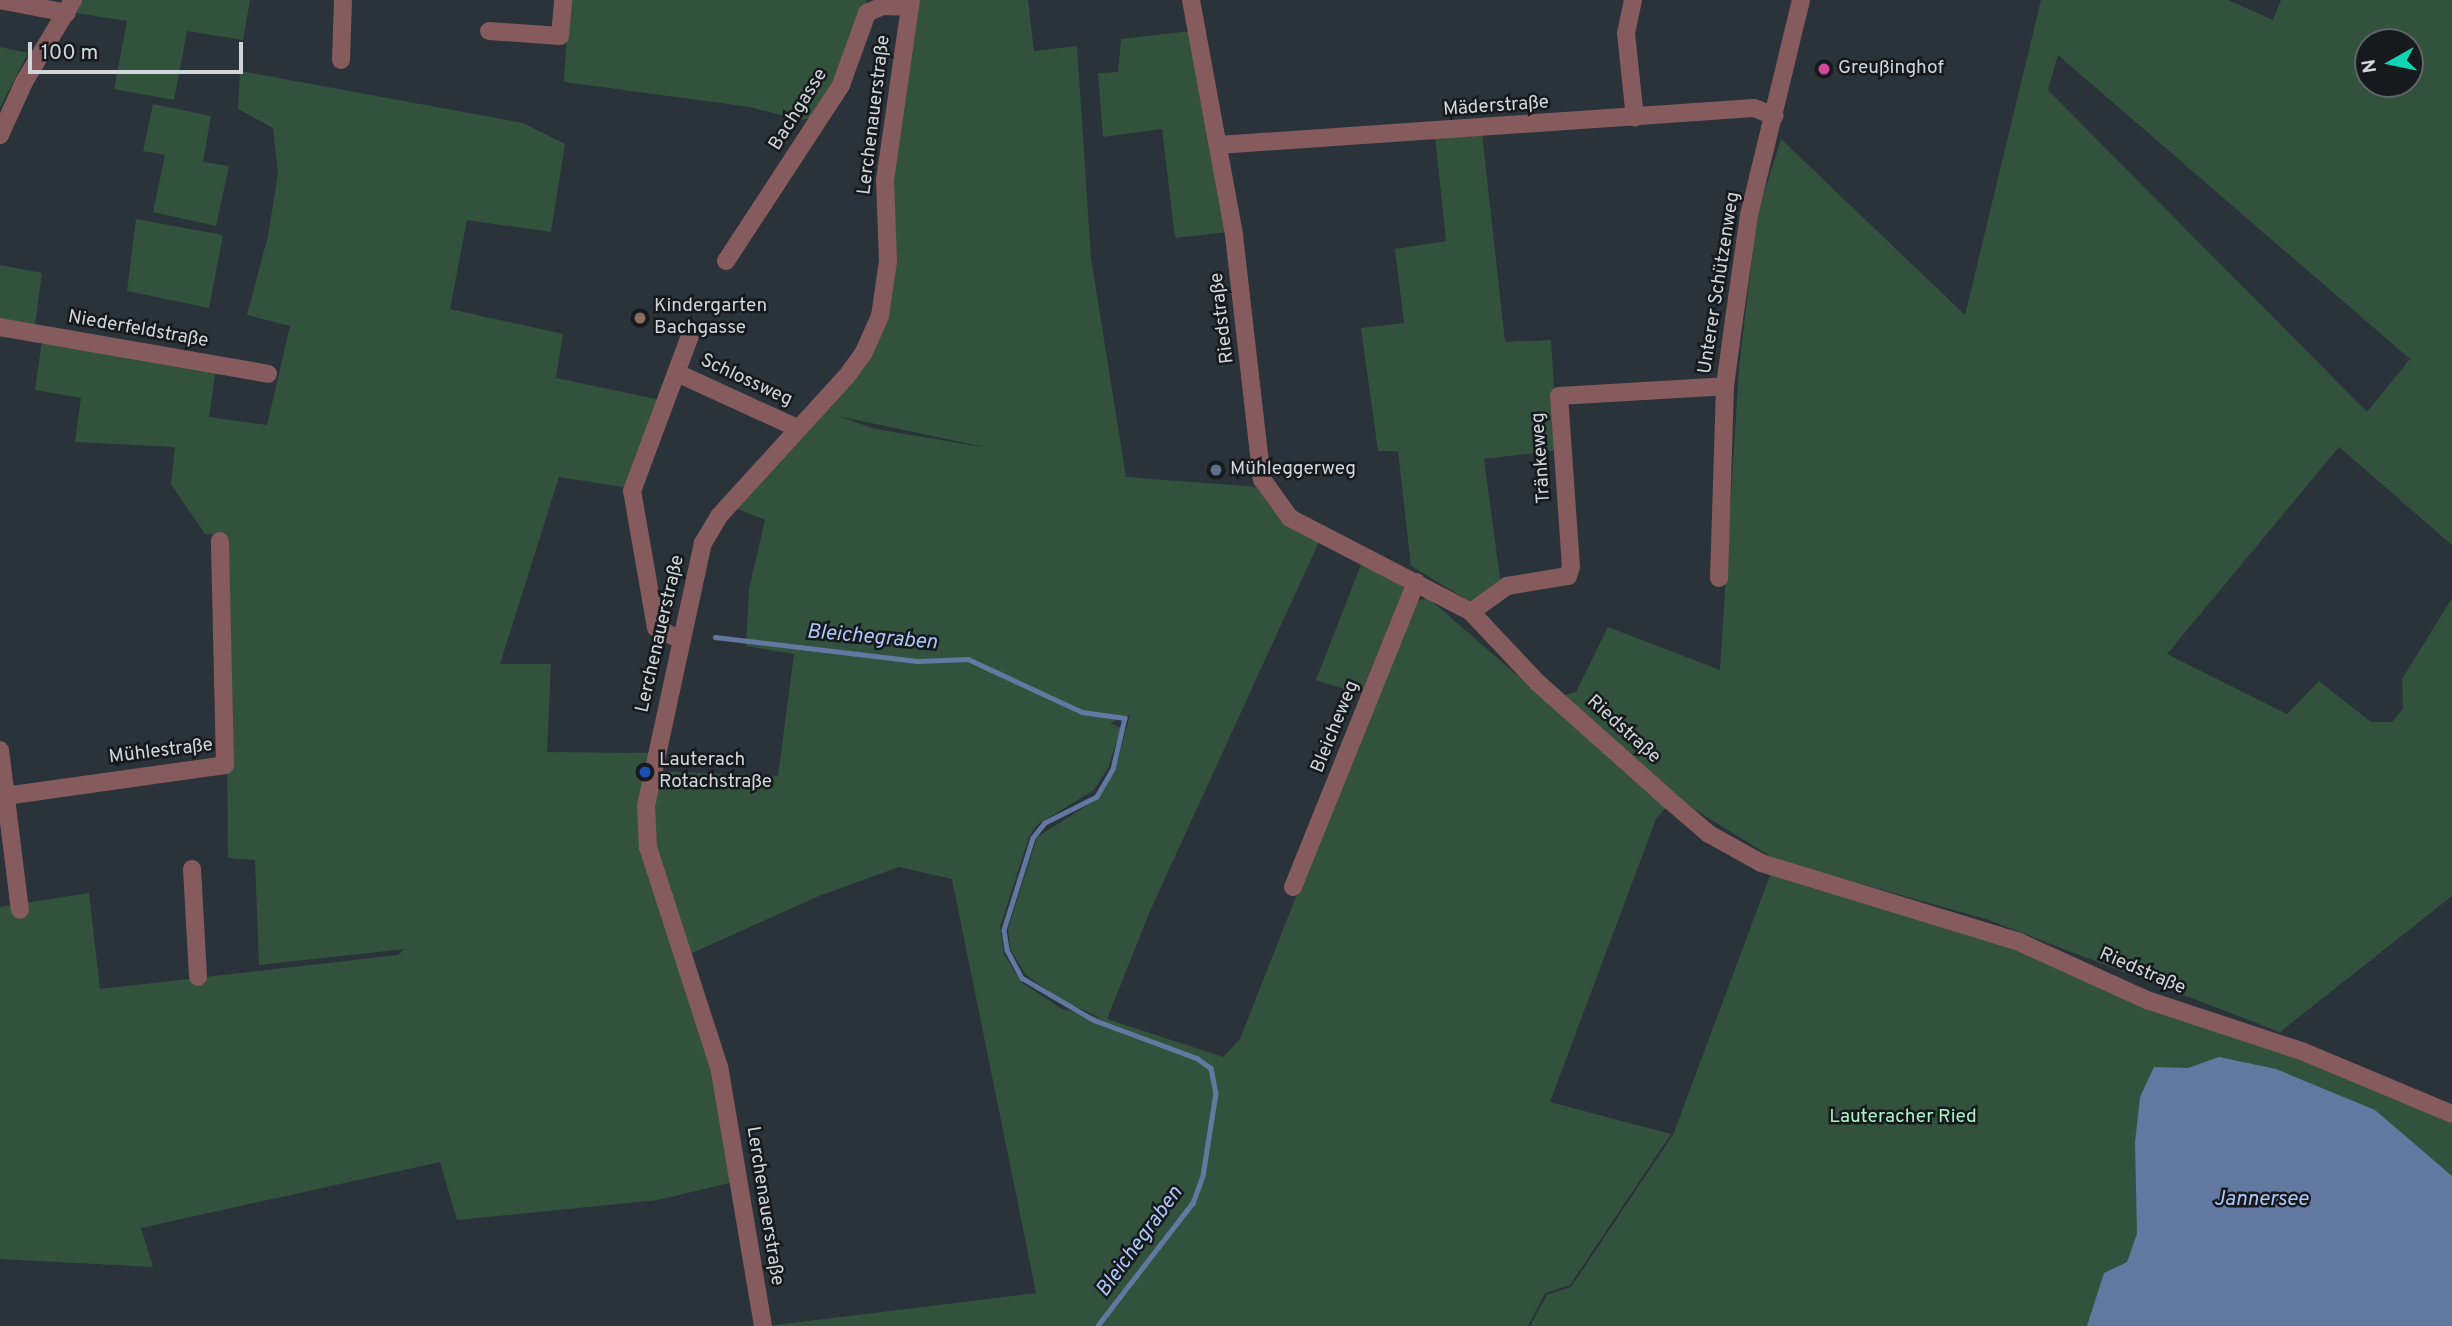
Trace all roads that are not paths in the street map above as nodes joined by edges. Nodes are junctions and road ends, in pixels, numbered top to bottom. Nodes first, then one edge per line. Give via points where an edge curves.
1 (0, 0) edge
2 (344, 0) edge
3 (563, 0) edge
4 (1191, 0) edge
5 (1633, 0) edge
6 (1801, 0) edge
7 (911, 4) edge
8 (71, 7) edge
9 (489, 31) dead end
10 (341, 60) dead end
11 (1775, 116) junction
12 (1635, 118) junction
13 (0, 135) edge
14 (1219, 145) junction
15 (726, 261) dead end
16 (0, 327) edge
17 (691, 336) dead end
18 (677, 373) junction
19 (268, 374) dead end
20 (1725, 386) junction
21 (797, 428) junction
22 (220, 541) dead end
23 (1719, 578) dead end
24 (1416, 582) junction
25 (1471, 612) junction
26 (679, 639) junction
27 (0, 750) edge
28 (5, 796) junction
29 (192, 869) dead end
30 (1293, 887) dead end
31 (20, 910) dead end
32 (198, 977) dead end
33 (2452, 1114) edge
34 (763, 1326) edge

1 - 8 street
2 - 10 street
3 - 9 street via 560,36
4 - 14 street, Riedstraße
5 - 12 street via 1626,33
6 - 11 street, Unterer Schützenweg
7 - 15 street, Bachgasse via 883,6 867,13 841,85
7 - 21 street, Lerchenauerstraße via 885,180 888,261 880,316 858,361
8 - 13 street via 24,82
11 - 12 street, Mäderstraße via 1754,108
11 - 20 street, Unterer Schützenweg via 1749,215
12 - 14 street, Mäderstraße
14 - 24 street, Riedstraße via 1262,479 1276,502 1305,528
16 - 19 street, Niederfeldstraße
17 - 18 street
18 - 21 street, Schlossweg
18 - 26 street via 632,491 656,628
20 - 23 street, Unterer Schützenweg
20 - 25 street, Tränkeweg via 1559,396 1568,576 1507,586
21 - 26 street, Lerchenauerstraße via 719,516 703,543
22 - 28 street, Mühlestraße via 225,765
24 - 25 street, Riedstraße
24 - 30 street, Bleicheweg
25 - 33 street, Riedstraße via 1538,683 1668,799 1709,834 1761,863 2019,942 2147,1000 2315,1056
26 - 34 street, Lerchenauerstraße via 646,806 648,847 719,1067
27 - 28 street
28 - 31 street
29 - 32 street

